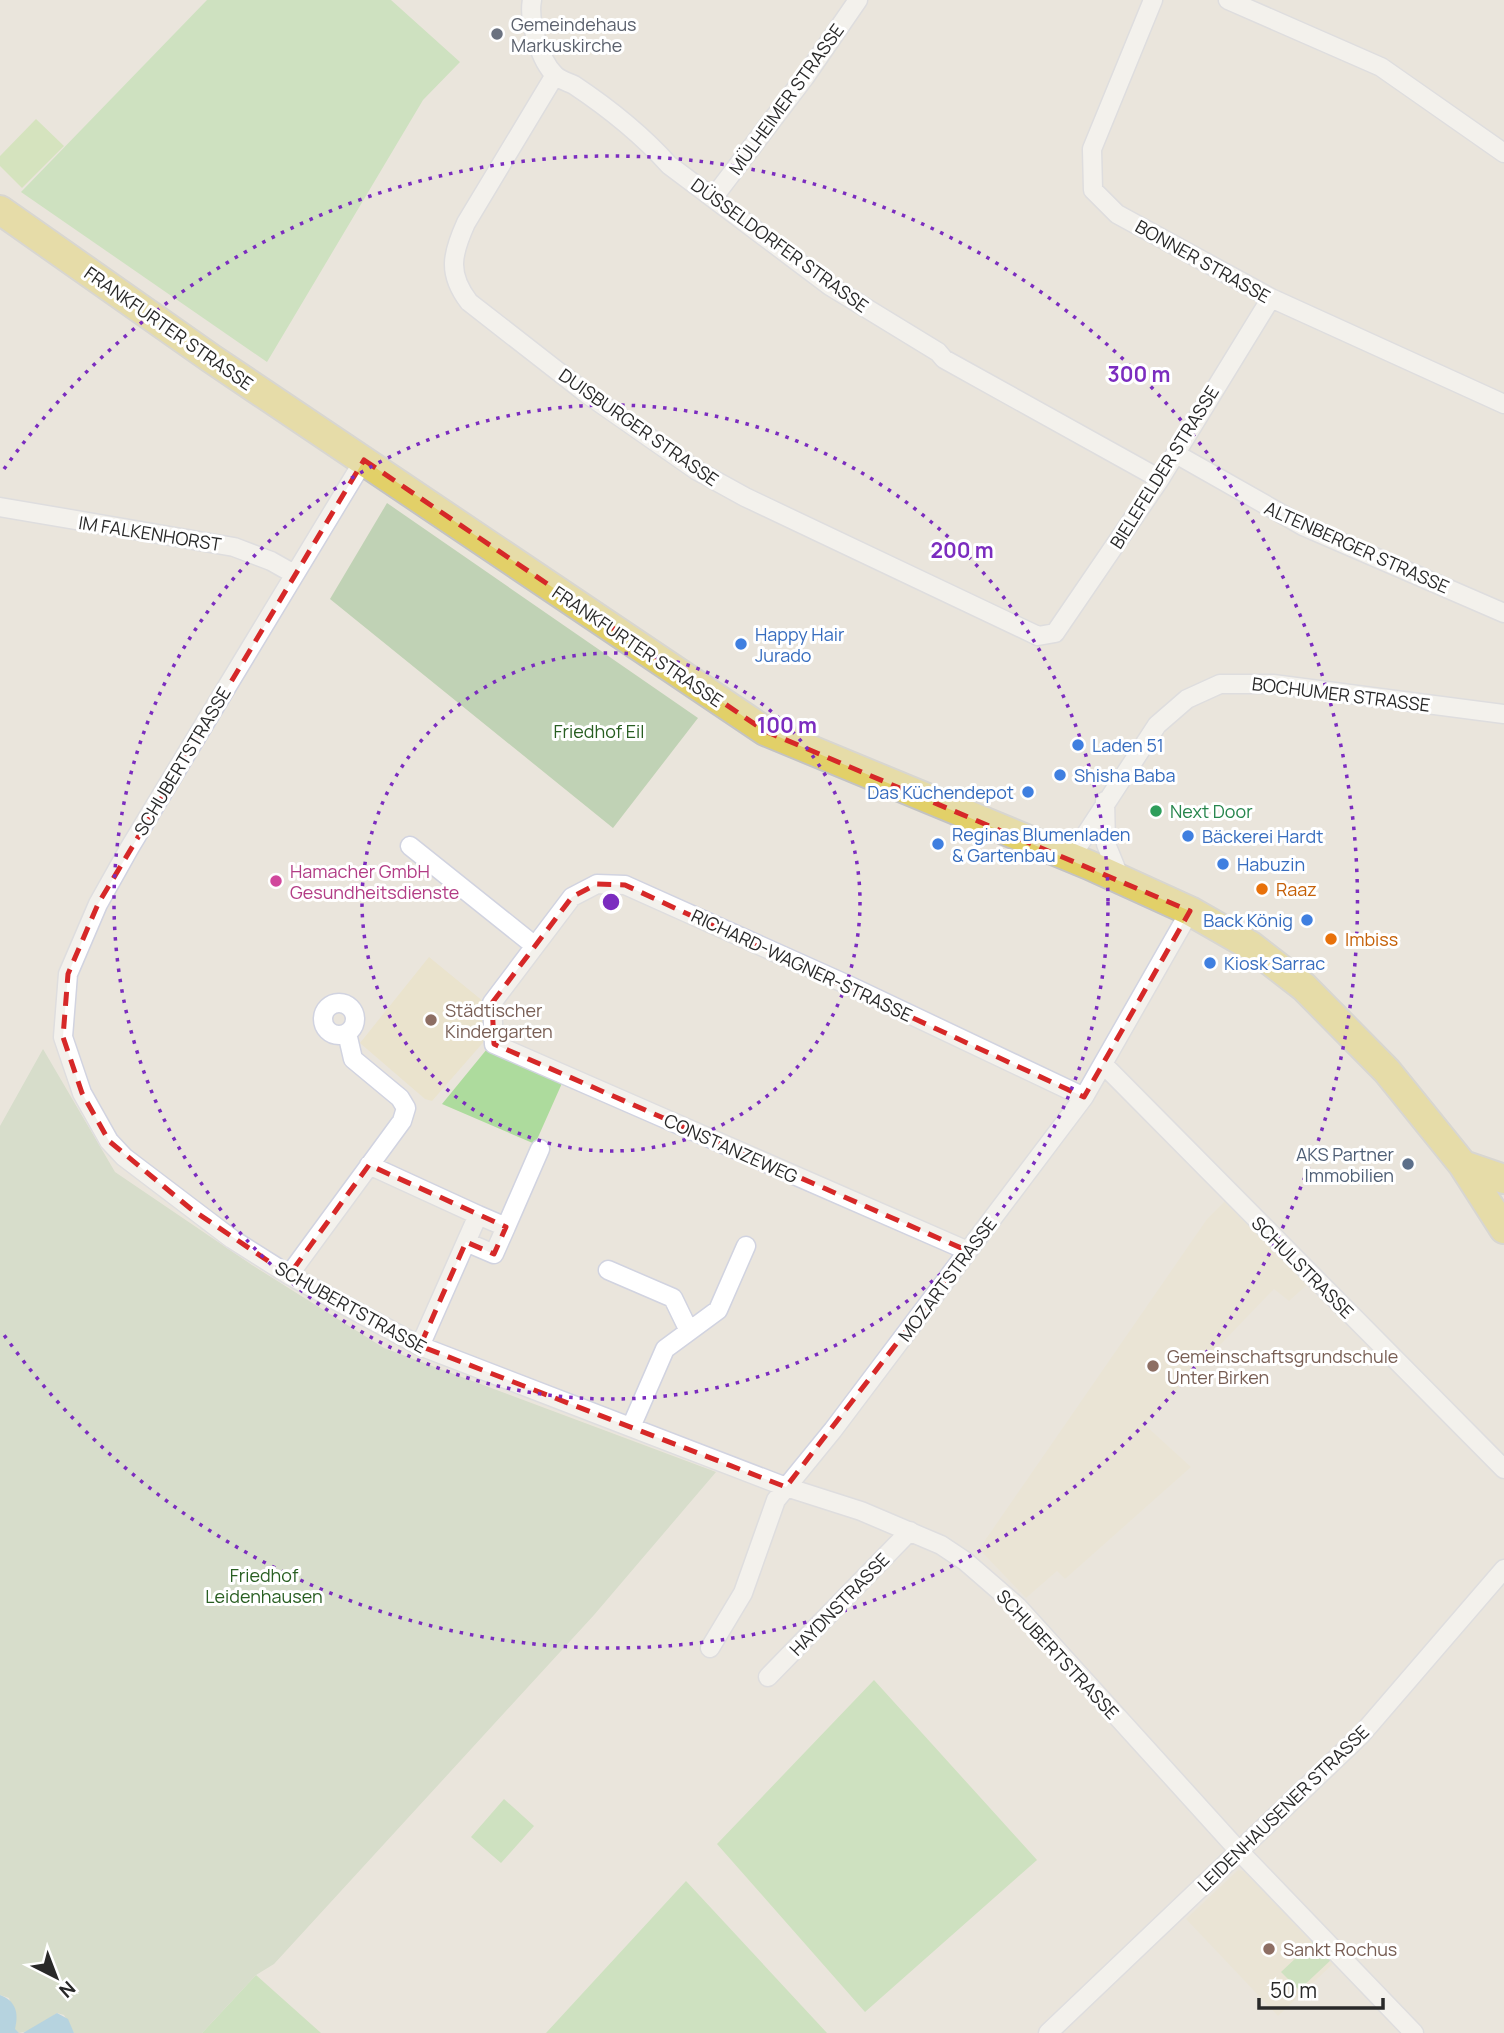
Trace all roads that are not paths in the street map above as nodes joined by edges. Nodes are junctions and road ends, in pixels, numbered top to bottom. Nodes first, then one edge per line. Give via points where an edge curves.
1 (532, 0) edge
2 (858, 0) edge
3 (1153, 0) edge
4 (1228, 0) edge
5 (555, 75) junction
6 (1504, 153) edge
7 (713, 198) junction
8 (0, 210) edge
9 (1271, 298) junction
10 (1504, 404) edge
11 (1176, 454) junction
12 (363, 460) junction
13 (1160, 479) junction
14 (0, 507) edge
15 (294, 574) junction
16 (1504, 613) edge
17 (1055, 633) joint
18 (1504, 714) edge
19 (1105, 801) junction
20 (410, 846) dead end
21 (1070, 857) junction
22 (1121, 881) junction
23 (1190, 911) junction
24 (535, 946) junction
25 (347, 1033) dead end
26 (494, 1044) joint
27 (1103, 1065) junction
28 (1084, 1097) junction
29 (540, 1149) dead end
30 (369, 1165) junction
31 (1463, 1165) junction
32 (1504, 1179) edge
33 (478, 1215) junction
34 (506, 1227) junction
35 (1504, 1229) edge
36 (466, 1242) junction
37 (746, 1246) dead end
38 (968, 1251) junction
39 (608, 1270) dead end
40 (289, 1275) junction
41 (689, 1331) junction
42 (420, 1346) junction
43 (631, 1427) junction
44 (1504, 1469) edge
45 (786, 1487) junction
46 (910, 1531) junction
47 (1504, 1569) edge
48 (710, 1648) dead end
49 (768, 1677) dead end
50 (1239, 1851) junction
51 (1048, 2033) edge
52 (1414, 2033) edge

1 - 5 street, DÜSSELDORFER STRASSE via 537,44
2 - 7 street, MÜLHEIMER STRASSE
3 - 9 street, BONNER STRASSE via 1092,149 1093,190 1117,214
4 - 6 street via 1381,67
5 - 7 street, DÜSSELDORFER STRASSE via 574,85
5 - 17 street, DUISBURGER STRASSE via 457,244 456,284 469,302 587,394 696,470 1038,636
7 - 13 street, DÜSSELDORFER STRASSE via 830,286 944,359
8 - 12 main road, FRANKFURTER STRASSE
9 - 10 street, BONNER STRASSE
9 - 11 street, BIELEFELDER STRASSE
11 - 13 street, BIELEFELDER STRASSE
11 - 16 street, ALTENBERGER STRASSE via 1303,526
12 - 15 street, SCHUBERTSTRASSE
12 - 21 main road, FRANKFURTER STRASSE via 765,731
13 - 17 street, BIELEFELDER STRASSE
14 - 15 street, IM FALKENHORST via 234,547
15 - 40 street, SCHUBERTSTRASSE via 99,904 68,974 63,1037 82,1093 109,1141 124,1157
18 - 19 street, BOCHUMER STRASSE via 1273,684 1220,684 1187,699 1157,724
19 - 21 street, BOCHUMER STRASSE
19 - 22 street via 1106,845
20 - 24 street
21 - 22 main road, FRANKFURTER STRASSE
22 - 23 main road, FRANKFURTER STRASSE
23 - 27 street, MOZARTSTRASSE
23 - 31 main road, FRANKFURTER STRASSE via 1251,946 1304,987 1387,1072
24 - 26 street, RICHARD-WAGNER-STRASSE via 492,1003
24 - 28 street, RICHARD-WAGNER-STRASSE via 582,889 597,884 625,885
25 - 30 street via 353,1059 400,1098 405,1108 402,1121
26 - 38 street, CONSTANZEWEG
27 - 28 street, MOZARTSTRASSE
27 - 44 street, SCHULSTRASSE
28 - 38 street, MOZARTSTRASSE
29 - 34 street
30 - 33 street
30 - 40 street
31 - 32 main road
31 - 35 main road, FRANKFURTER STRASSE
33 - 34 street
33 - 36 street
34 - 36 street via 494,1254
36 - 42 street
37 - 41 street via 718,1310
38 - 45 street, MOZARTSTRASSE
39 - 41 street via 674,1298
40 - 42 street, SCHUBERTSTRASSE
41 - 43 street via 665,1349
42 - 43 street, SCHUBERTSTRASSE
43 - 45 street, SCHUBERTSTRASSE
45 - 46 street, SCHUBERTSTRASSE
45 - 48 street, MOZARTSTRASSE via 776,1500 743,1594
46 - 49 street, HAYDNSTRASSE
46 - 50 street, SCHUBERTSTRASSE via 965,1561 1018,1607
47 - 50 street, LEIDENHAUSENER STRASSE via 1361,1735
50 - 51 street, LEIDENHAUSENER STRASSE
50 - 52 street, SCHUBERTSTRASSE

